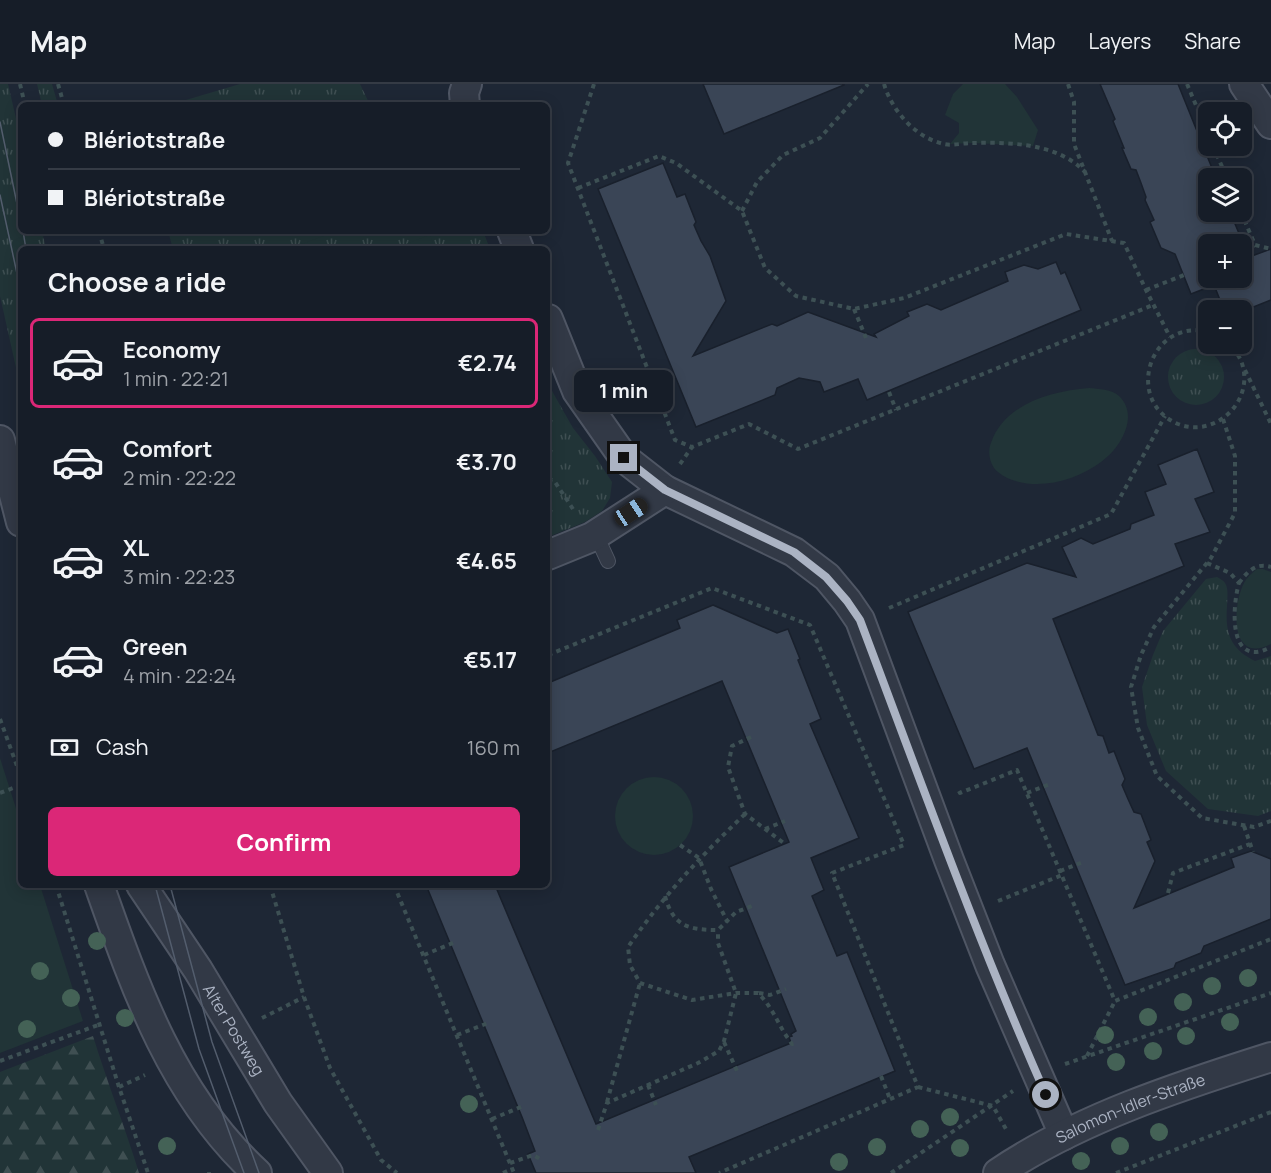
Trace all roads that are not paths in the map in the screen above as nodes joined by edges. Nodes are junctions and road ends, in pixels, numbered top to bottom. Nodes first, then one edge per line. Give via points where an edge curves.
1 (467, 84) edge
2 (1244, 84) edge
3 (465, 102) edge
4 (1271, 124) edge
5 (550, 324) edge
6 (0, 440) edge
7 (665, 490) junction
8 (13, 515) edge
9 (594, 536) junction
10 (550, 554) edge
11 (608, 561) dead end
12 (100, 888) edge
13 (143, 888) edge
14 (1271, 1058) edge
15 (1064, 1135) junction
16 (257, 1173) edge
17 (328, 1173) edge
18 (998, 1173) edge

1 - 3 street
2 - 4 street
5 - 7 street via 577,391 624,458
6 - 8 street
7 - 9 street
7 - 15 street via 794,552 826,577 860,620 969,913
9 - 10 street
9 - 11 lane
12 - 16 street via 140,996 171,1062 203,1113
13 - 17 street, Alter Postweg via 198,969 278,1104
14 - 15 street, Salomon-Idler-Straße via 1115,1112
15 - 18 street, Salomon-Idler-Straße

